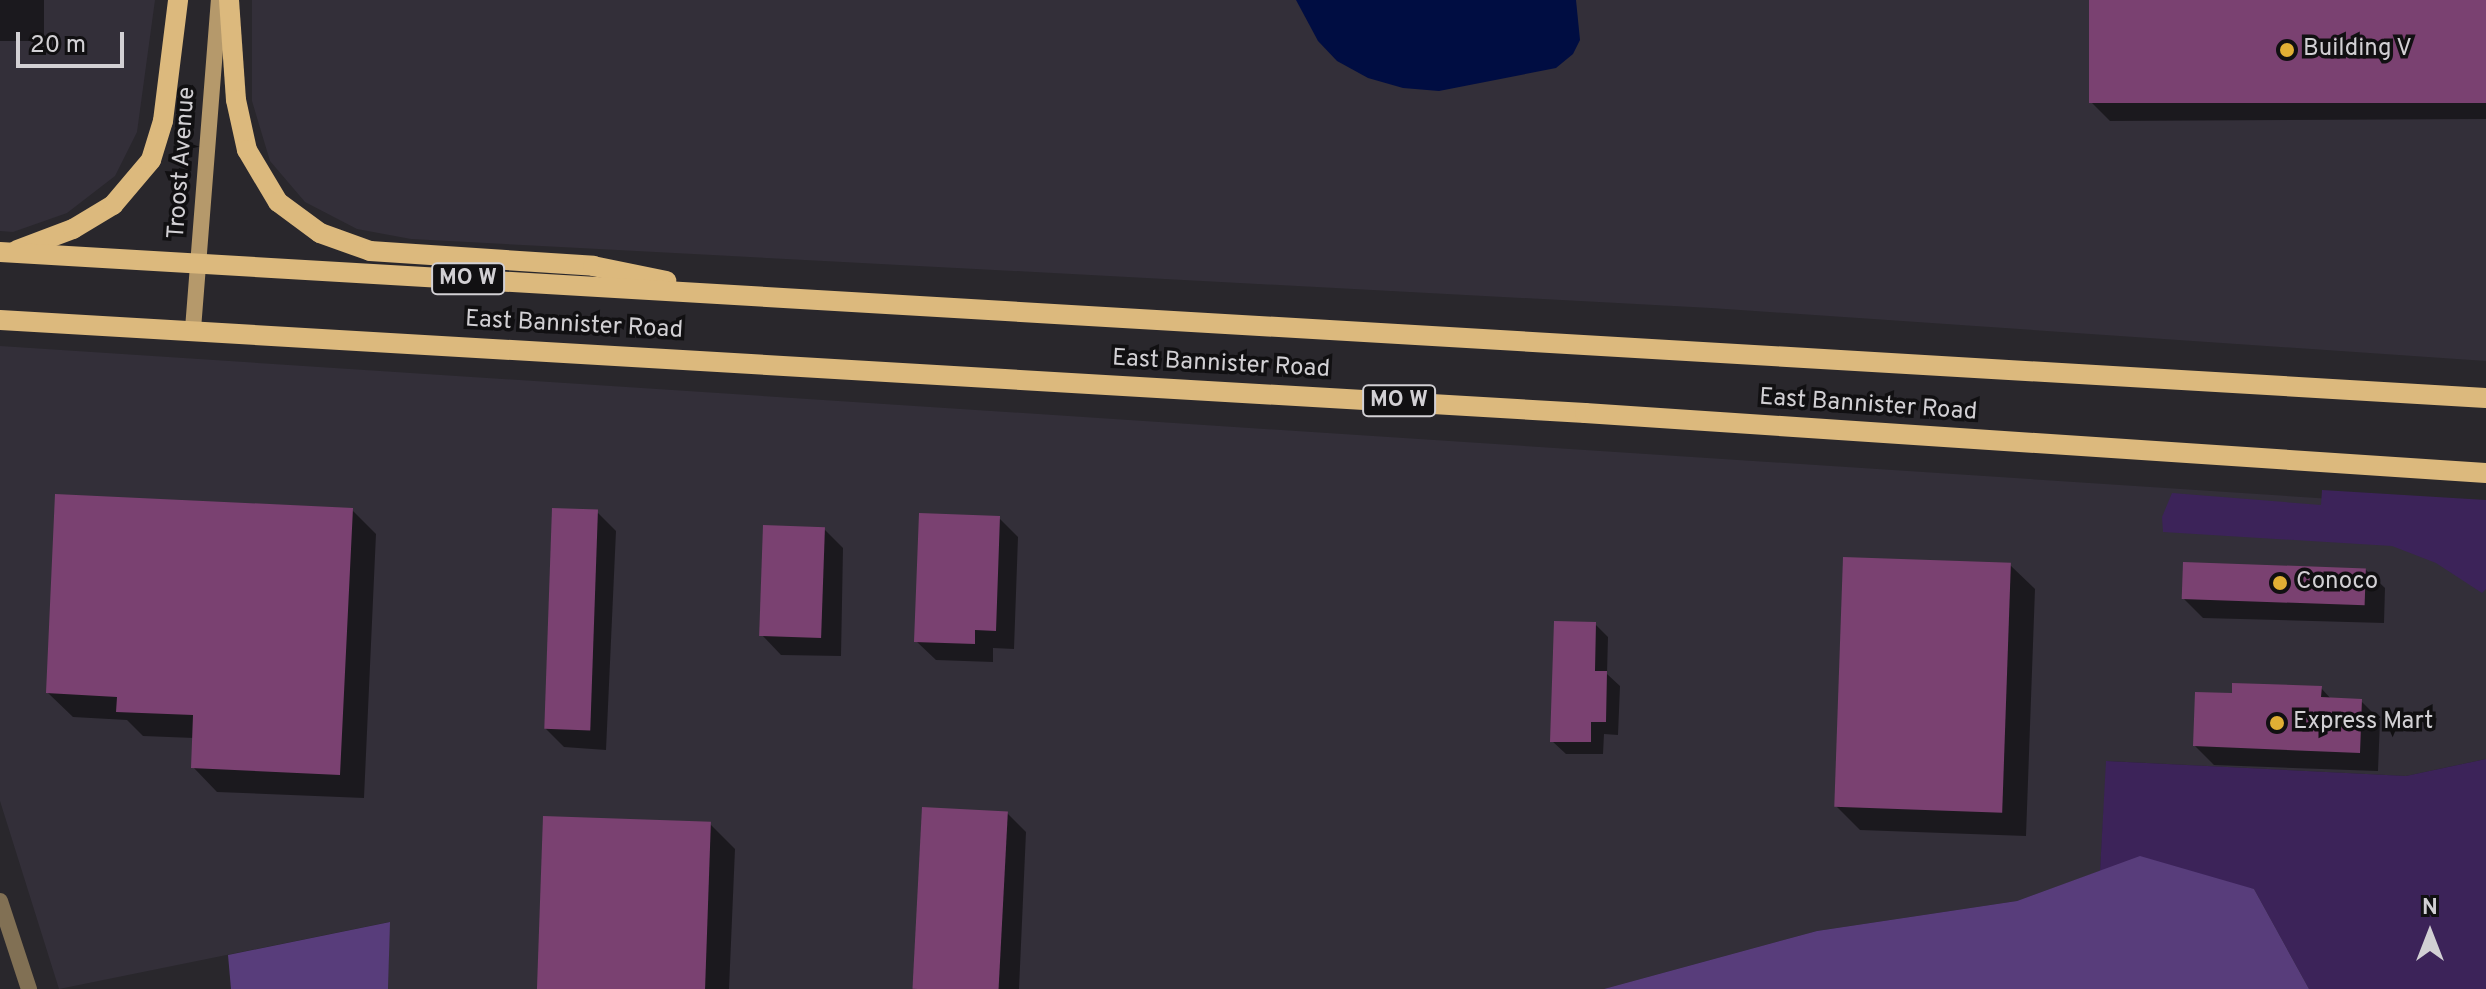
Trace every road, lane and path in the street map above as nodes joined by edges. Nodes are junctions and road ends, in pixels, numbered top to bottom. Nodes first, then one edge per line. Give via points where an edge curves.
1 (178, 0) edge
2 (219, 0) edge
3 (229, 0) edge
4 (6, 252) edge
5 (199, 263) junction
6 (736, 295) junction
7 (0, 320) edge
8 (193, 329) junction
9 (2486, 398) edge
10 (2486, 473) edge
11 (0, 901) edge
12 (29, 989) edge

1 - 4 main road via 163,121 151,160 113,205 73,229
2 - 5 main road, Troost Avenue
3 - 6 main road via 236,100 247,150 278,202 320,233 370,251 593,266
4 - 5 main road, East Bannister Road / MO W
5 - 6 main road, East Bannister Road / MO W
5 - 8 main road, Troost Avenue
6 - 9 main road, East Bannister Road / MO W
7 - 8 main road, East Bannister Road / MO W
8 - 10 main road, East Bannister Road / MO W
11 - 12 street

